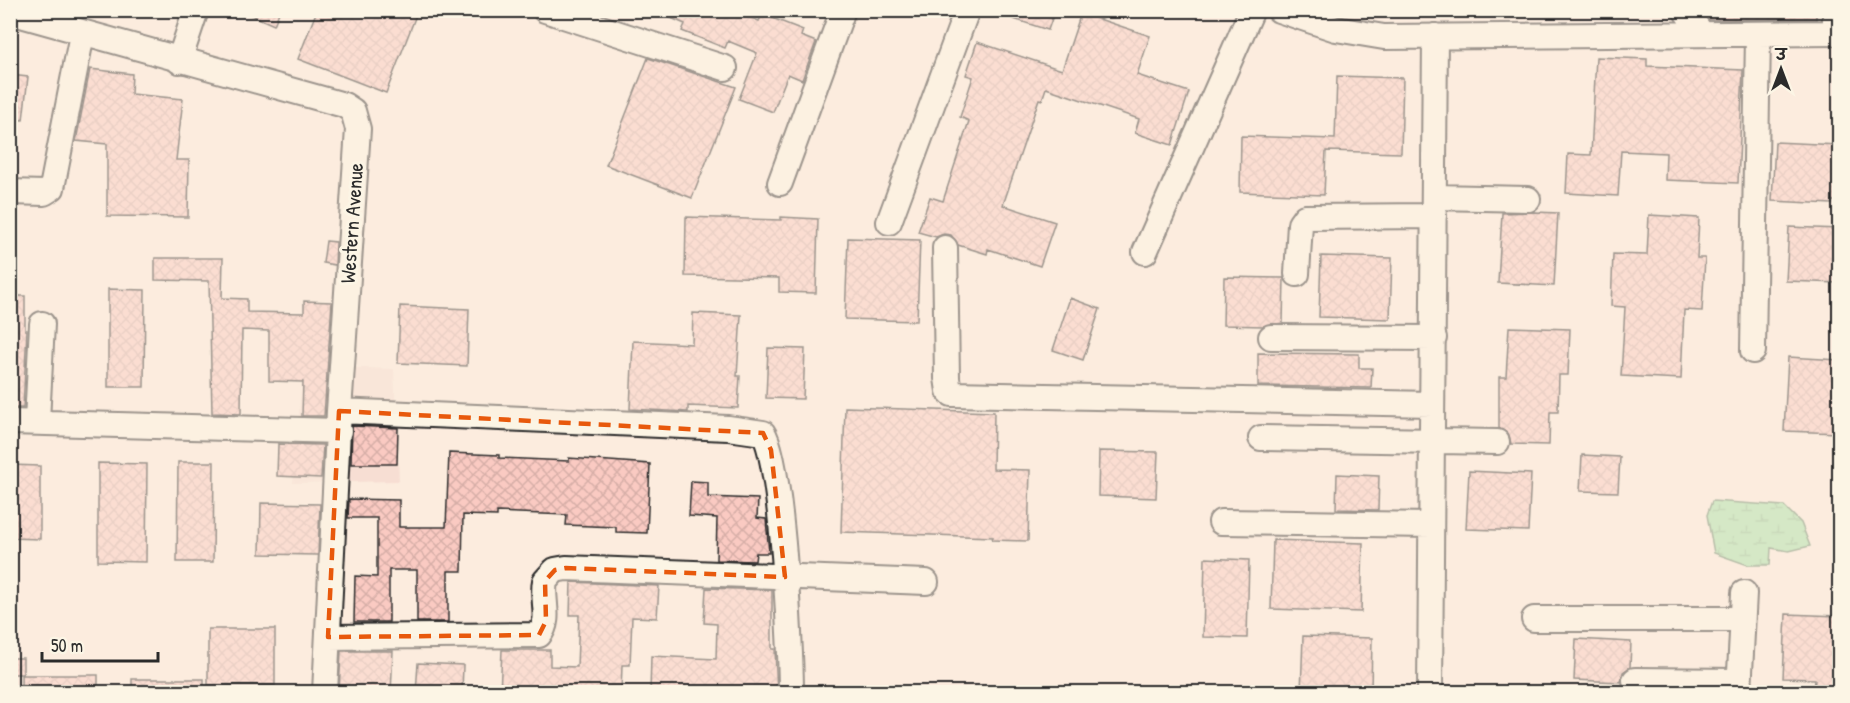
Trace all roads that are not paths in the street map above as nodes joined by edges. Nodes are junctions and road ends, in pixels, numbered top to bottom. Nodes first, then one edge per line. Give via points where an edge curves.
1 (196, 10) edge
2 (544, 10) edge
3 (843, 10) edge
4 (967, 10) edge
5 (1252, 10) edge
6 (1685, 10) edge
7 (1281, 11) edge
8 (10, 12) edge
9 (611, 20) edge
10 (1837, 25) edge
11 (82, 34) junction
12 (1702, 34) junction
13 (1758, 34) junction
14 (1435, 36) junction
15 (178, 61) junction
16 (725, 68) dead end
17 (780, 183) dead end
18 (10, 192) edge
19 (1528, 199) dead end
20 (1435, 207) junction
21 (889, 222) dead end
22 (945, 248) dead end
23 (1145, 252) dead end
24 (1297, 274) dead end
25 (42, 324) dead end
26 (1271, 337) dead end
27 (1434, 338) junction
28 (1753, 351) dead end
29 (1432, 404) junction
30 (38, 421) junction
31 (339, 421) junction
32 (10, 422) edge
33 (1261, 438) dead end
34 (1432, 441) junction
35 (1497, 442) dead end
36 (1221, 522) dead end
37 (1431, 525) junction
38 (785, 577) junction
39 (926, 582) dead end
40 (1744, 593) dead end
41 (1534, 619) dead end
42 (1742, 619) junction
43 (328, 637) junction
44 (1635, 680) dead end
45 (1739, 687) edge
46 (325, 693) edge
47 (791, 693) edge
48 (1430, 693) edge

1 - 15 street
2 - 9 street
3 - 17 street
4 - 21 street
5 - 23 street
6 - 12 street
7 - 14 street via 1384,37
8 - 11 street, Western Avenue
9 - 16 street
10 - 13 street
11 - 15 street, Western Avenue
11 - 18 street via 52,188 44,193
12 - 13 street
12 - 14 street
13 - 28 street
14 - 20 street
15 - 31 street, Western Avenue via 344,105 353,111 358,129
19 - 20 street
20 - 24 street via 1305,217 1300,224
20 - 27 street
22 - 29 street via 947,386 957,396
25 - 30 street
26 - 27 street
27 - 29 street
29 - 34 street
30 - 31 street
30 - 32 street
31 - 38 street via 728,428 763,433 771,450
31 - 43 street, Western Avenue
33 - 34 street
34 - 35 street
34 - 37 street
36 - 37 street
37 - 48 street
38 - 39 street
38 - 43 street via 566,568 555,570 545,581 546,621 540,635
38 - 47 street
40 - 42 street
41 - 42 street
42 - 45 street
43 - 46 street, Western Avenue
44 - 45 street

